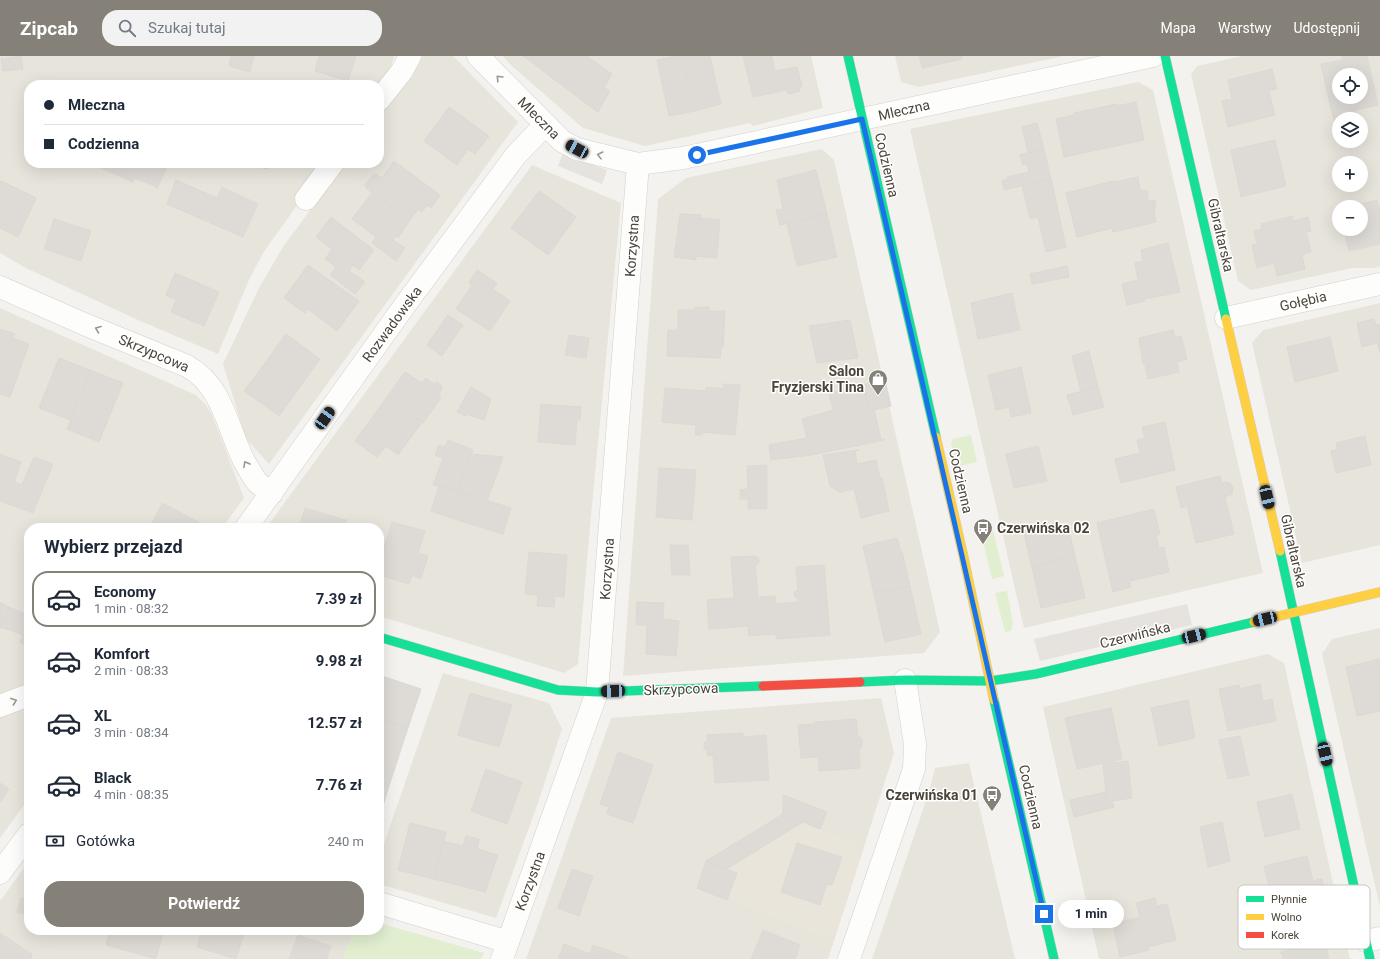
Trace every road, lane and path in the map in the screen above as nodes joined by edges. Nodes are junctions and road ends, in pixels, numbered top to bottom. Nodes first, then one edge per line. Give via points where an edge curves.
1 (410, 56) edge
2 (478, 56) edge
3 (848, 56) edge
4 (1153, 56) edge
5 (1165, 56) edge
6 (384, 94) edge
7 (862, 119) junction
8 (545, 125) junction
9 (638, 164) junction
10 (329, 168) edge
11 (306, 199) dead end
12 (1380, 284) edge
13 (0, 287) edge
14 (1226, 318) junction
15 (272, 493) junction
16 (250, 523) edge
17 (1380, 592) edge
18 (1294, 612) junction
19 (384, 638) edge
20 (905, 680) junction
21 (990, 680) junction
22 (597, 692) junction
23 (24, 697) edge
24 (0, 706) edge
25 (24, 841) edge
26 (0, 873) edge
27 (1358, 885) edge
28 (384, 905) edge
29 (505, 950) edge
30 (848, 959) edge
31 (1054, 959) edge

1 - 6 street
8 -> 2 street, Mleczna
3 - 7 street, Codzienna
4 - 7 street, Mleczna
5 - 14 street, Gibraltarska
7 - 9 street, Mleczna via 683,158
7 - 21 street, Codzienna
9 -> 8 street, Mleczna via 577,149 562,141
8 - 15 street, Rozwadowska via 516,155 414,292
9 - 22 street, Korzystna
10 - 11 street
12 - 14 street, Gołębia
15 -> 13 street, Skrzypcowa via 257,482 247,466 220,402 213,389 197,371
14 - 18 street, Gibraltarska
15 - 16 street, Rozwadowska
17 - 18 street, Czerwińska
18 - 21 street, Czerwińska via 1036,674
18 - 27 street, Gibraltarska
19 - 22 street, Skrzypcowa via 558,690
20 - 21 street, Skrzypcowa
20 - 22 street, Skrzypcowa
20 - 30 street via 915,744 914,769
21 - 31 street, Codzienna
22 - 29 street, Korzystna
24 -> 23 street
25 - 26 street
28 - 29 street

